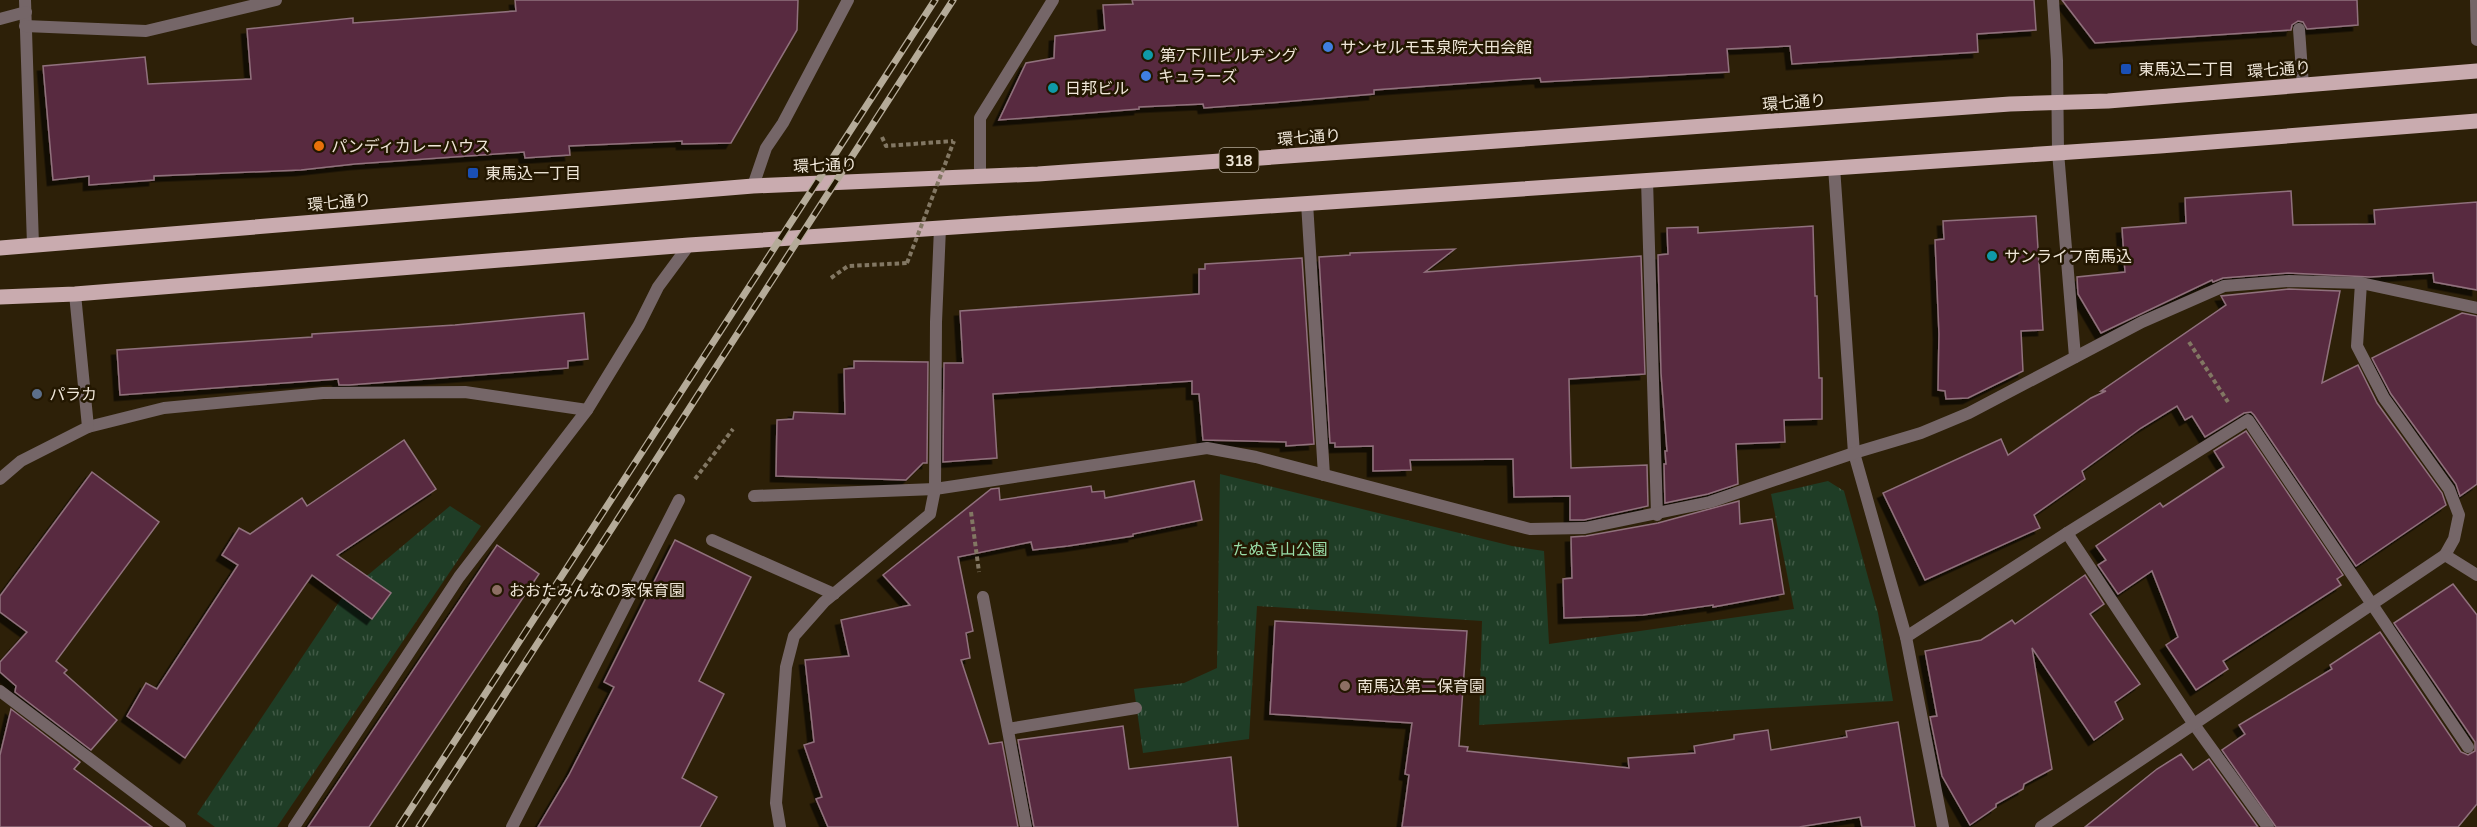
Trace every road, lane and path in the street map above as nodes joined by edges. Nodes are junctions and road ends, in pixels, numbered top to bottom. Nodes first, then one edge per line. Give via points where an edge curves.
1 (276, 0) edge
2 (848, 0) edge
3 (1053, 0) edge
4 (2053, 0) edge
5 (2476, 0) edge
6 (25, 6) edge
7 (0, 19) edge
8 (25, 26) junction
9 (2299, 29) dead end
10 (2477, 39) edge
11 (2477, 71) edge
12 (2303, 86) junction
13 (2057, 104) junction
14 (2477, 122) edge
15 (882, 137) dead end
16 (2058, 152) junction
17 (1834, 167) junction
18 (980, 177) junction
19 (1647, 180) junction
20 (753, 186) junction
21 (1307, 203) junction
22 (940, 228) junction
23 (33, 245) junction
24 (689, 245) junction
25 (0, 248) edge
26 (831, 278) dead end
27 (2361, 283) junction
28 (75, 294) junction
29 (0, 297) edge
30 (2477, 308) edge
31 (2189, 342) dead end
32 (2074, 357) junction
33 (586, 410) junction
34 (2248, 420) junction
35 (88, 427) junction
36 (733, 429) dead end
37 (1854, 453) junction
38 (1324, 475) junction
39 (0, 479) edge
40 (967, 485) junction
41 (935, 489) junction
42 (754, 496) dead end
43 (679, 500) joint
44 (1657, 515) junction
45 (2067, 533) junction
46 (712, 540) dead end
47 (2445, 555) junction
48 (2477, 575) edge
49 (834, 594) junction
50 (983, 597) joint
51 (2372, 604) junction
52 (1906, 637) junction
53 (0, 691) edge
54 (1136, 708) dead end
55 (2193, 723) junction
56 (1008, 729) junction
57 (2468, 747) dead end
58 (180, 827) edge
59 (294, 827) edge
60 (512, 827) edge
61 (780, 827) edge
62 (1026, 827) edge
63 (1943, 827) edge
64 (2041, 827) edge
65 (2268, 827) edge

1 - 8 street via 146,31
2 - 20 street via 766,148
3 - 18 street via 980,118
4 - 13 street
5 - 10 street
6 - 7 street
6 - 8 street
8 - 23 street
9 - 12 street
11 - 12 main road, 環七通り / 318
12 - 13 main road, 環七通り / 318
13 - 16 street
13 - 18 main road, 環七通り / 318 via 2010,104
14 - 16 main road
15 - 26 path, bridge via 886,146 954,141 907,263 848,266
16 - 17 main road
16 - 32 street
17 - 19 main road
17 - 37 street
18 - 20 main road, 環七通り / 318
19 - 21 main road
19 - 44 street
20 - 23 main road, 環七通り / 318
21 - 22 main road
21 - 38 street
22 - 24 main road
22 - 41 street
23 - 25 main road, 環七通り / 318
24 - 28 main road
24 - 33 street via 658,287
27 - 30 street
27 - 32 street via 2289,281 2224,286
27 - 47 street via 2357,346 2384,398 2449,489 2459,515 2454,539
28 - 29 main road
28 - 35 street
31 - 34 path via 2236,413
32 - 37 street via 1969,413 1921,433
33 - 35 street via 465,392 323,393 164,408
33 - 59 street via 459,577
34 - 45 street
34 - 51 street
35 - 39 street via 21,461
36 - 43 path
37 - 44 street via 1710,502
37 - 52 street
38 - 40 street via 1207,448
38 - 44 street via 1530,529 1585,528
40 - 41 street
40 - 50 path
41 - 42 street
41 - 49 street via 930,514
43 - 60 street
45 - 52 street
45 - 55 street
46 - 49 street
47 - 48 street
47 - 51 street
49 - 61 street via 794,636 786,667 776,803
50 - 56 street
51 - 55 street
51 - 57 street
52 - 63 street
53 - 58 street
54 - 56 street
55 - 64 street
55 - 65 street
56 - 62 street

